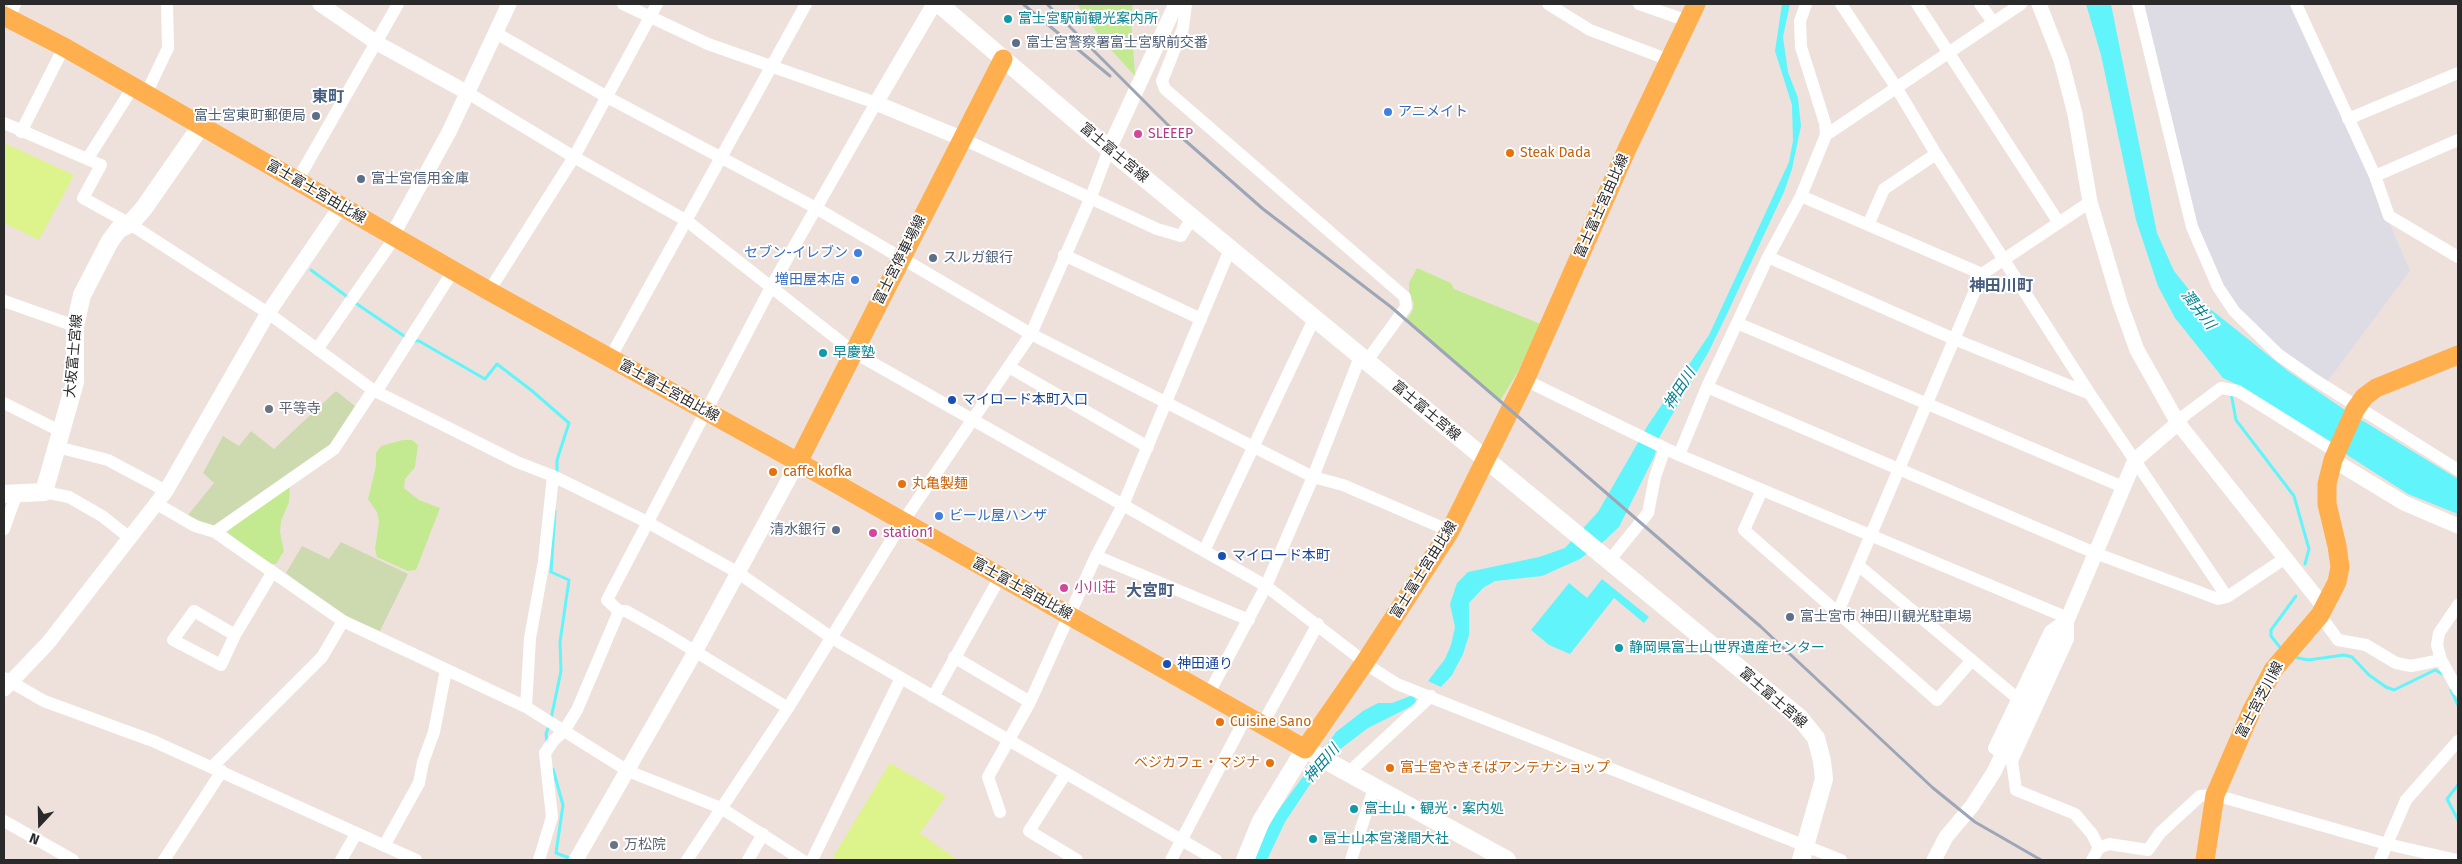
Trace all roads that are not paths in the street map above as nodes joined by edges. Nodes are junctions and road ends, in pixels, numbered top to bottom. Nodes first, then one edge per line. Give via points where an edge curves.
1 (167, 4) edge
2 (320, 4) edge
3 (398, 4) edge
4 (509, 4) edge
5 (623, 4) edge
6 (657, 4) edge
7 (806, 4) edge
8 (934, 4) edge
9 (939, 4) edge
10 (1176, 4) edge
11 (1186, 4) edge
12 (1548, 4) edge
13 (1639, 4) edge
14 (1696, 4) edge
15 (1806, 4) edge
16 (1841, 4) edge
17 (1917, 4) edge
18 (1980, 4) edge
19 (2021, 4) edge
20 (2039, 4) edge
21 (2138, 4) edge
22 (2296, 4) edge
23 (9, 13) edge
24 (650, 18) junction
25 (1688, 21) junction
26 (1993, 22) junction
27 (496, 33) junction
28 (376, 43) junction
29 (64, 47) junction
30 (1948, 52) junction
31 (1003, 59) junction
32 (1669, 60) junction
33 (773, 67) junction
34 (2458, 73) edge
35 (1896, 87) junction
36 (140, 90) junction
37 (468, 92) junction
38 (607, 97) junction
39 (876, 103) junction
40 (2348, 119) junction
41 (4, 123) edge
42 (201, 126) junction
43 (21, 132) junction
44 (1826, 136) junction
45 (963, 139) junction
46 (2458, 140) edge
47 (1109, 149) junction
48 (1936, 154) junction
49 (722, 156) junction
50 (574, 157) junction
51 (88, 158) junction
52 (2375, 176) junction
53 (297, 181) junction
54 (1801, 196) junction
55 (1091, 197) junction
56 (2090, 202) junction
57 (341, 206) junction
58 (816, 208) junction
59 (1192, 218) junction
60 (687, 221) junction
61 (2060, 223) junction
62 (130, 224) junction
63 (1868, 225) junction
64 (394, 237) junction
65 (1230, 249) junction
66 (1064, 256) junction
67 (1768, 257) junction
68 (2458, 257) edge
69 (900, 258) junction
70 (2005, 259) junction
71 (453, 271) junction
72 (1982, 274) junction
73 (771, 287) junction
74 (489, 291) junction
75 (4, 301) edge
76 (268, 313) junction
77 (1314, 318) junction
78 (1201, 319) junction
79 (1737, 323) junction
80 (75, 326) junction
81 (1031, 334) junction
82 (1954, 339) junction
83 (318, 348) junction
84 (855, 353) junction
85 (2458, 355) edge
86 (610, 358) junction
87 (1363, 359) junction
88 (1009, 367) junction
89 (1525, 380) junction
90 (1707, 387) junction
91 (374, 391) junction
92 (2090, 394) junction
93 (1165, 402) junction
94 (4, 403) edge
95 (1927, 404) junction
96 (2356, 408) junction
97 (706, 411) junction
98 (972, 419) junction
99 (2178, 423) junction
100 (59, 439) junction
101 (1148, 447) junction
102 (1254, 447) junction
103 (1661, 447) junction
104 (2335, 454) junction
105 (1679, 455) junction
106 (1484, 460) junction
107 (2135, 460) junction
108 (798, 462) junction
109 (1899, 468) junction
110 (2458, 470) edge
111 (553, 476) junction
112 (1313, 477) junction
113 (2123, 487) junction
114 (1762, 490) junction
115 (166, 491) junction
116 (44, 492) junction
117 (10, 494) edge
118 (156, 504) junction
119 (1123, 505) junction
120 (647, 522) junction
121 (902, 522) junction
122 (2458, 526) edge
123 (4, 529) edge
124 (1450, 531) junction
125 (215, 532) junction
126 (1871, 534) junction
127 (130, 538) junction
128 (1204, 551) junction
129 (2095, 552) junction
130 (1096, 556) junction
131 (2284, 559) junction
132 (1609, 561) junction
133 (1858, 565) junction
134 (737, 572) junction
135 (272, 573) junction
136 (1000, 577) junction
137 (1266, 586) junction
138 (2227, 597) junction
139 (2458, 605) edge
140 (2322, 611) junction
141 (618, 612) junction
142 (1838, 612) junction
143 (1069, 616) junction
144 (2068, 618) junction
145 (1249, 620) junction
146 (343, 621) junction
147 (1318, 624) junction
148 (235, 635) junction
149 (832, 638) junction
150 (695, 652) junction
151 (954, 657) junction
152 (1972, 660) junction
153 (2441, 660) junction
154 (1365, 662) junction
155 (446, 670) junction
156 (901, 678) junction
157 (6, 683) edge
158 (2458, 690) edge
159 (1208, 695) junction
160 (1431, 696) junction
161 (933, 697) junction
162 (2017, 698) junction
163 (1030, 702) junction
164 (526, 707) junction
165 (788, 708) junction
166 (1254, 721) junction
167 (564, 731) junction
168 (1010, 740) junction
169 (2458, 740) edge
170 (1318, 756) junction
171 (2012, 761) junction
172 (217, 769) junction
173 (628, 771) junction
174 (1066, 773) junction
175 (1348, 773) junction
176 (1374, 788) junction
177 (2215, 795) junction
178 (720, 808) junction
179 (1000, 812) dead end
180 (4, 821) edge
181 (356, 834) junction
182 (763, 834) junction
183 (1183, 839) junction
184 (2387, 844) junction
185 (384, 846) junction
186 (2099, 848) junction
187 (1804, 853) edge
188 (1485, 855) edge
189 (57, 856) edge
190 (1935, 858) edge
191 (542, 859) edge
192 (73, 860) edge
193 (164, 860) edge
194 (341, 860) edge
195 (416, 860) edge
196 (576, 860) edge
197 (687, 860) edge
198 (748, 860) edge
199 (802, 860) edge
200 (812, 860) edge
201 (1077, 860) edge
202 (1171, 860) edge
203 (1216, 860) edge
204 (1245, 860) edge
205 (1351, 860) edge
206 (1507, 860) edge
207 (1842, 860) edge
208 (2092, 860) edge
209 (2205, 860) edge
210 (2380, 860) edge
211 (2457, 860) edge

1 - 36 street via 168,48
2 - 28 street
3 - 28 street
4 - 27 street
5 - 24 street
6 - 24 street
7 - 33 street
8 - 39 street
9 - 31 main road, 富士富士宮線
10 - 47 street
11 - 87 street via 1183,28 1162,81 1165,89 1405,297 1406,307
12 - 32 street via 1590,30
13 - 25 street
14 - 25 main road, 富士富士宮由比線
15 - 44 street via 1800,20 1800,47 1825,123
16 - 35 street
17 - 30 street
18 - 26 street
19 - 26 street
20 - 56 street via 2061,60 2075,114
21 - 96 street via 2192,227 2218,287 2234,311 2279,355
22 - 40 street
23 - 29 main road, 富士富士宮由比線
24 - 33 street via 708,44
24 - 38 street
25 - 32 main road, 富士富士宮由比線
26 - 30 street
27 - 37 street
27 - 38 street
28 - 37 street
28 - 53 street
29 - 36 main road, 富士富士宮由比線
29 - 43 street
30 - 35 street
30 - 61 street
31 - 45 main road, 富士宮停車場線
31 - 47 main road, 富士富士宮線
32 - 89 main road, 富士富士宮由比線
33 - 39 street
33 - 49 street
34 - 40 street
35 - 44 street
35 - 48 street
36 - 42 main road, 富士富士宮由比線
36 - 51 street
37 - 50 street
37 - 64 street
38 - 49 street
38 - 50 street
39 - 45 street
39 - 58 street
40 - 52 street
41 - 43 street
42 - 53 main road, 富士富士宮由比線
42 - 62 main road, 大坂富士宮線
43 - 51 street
44 - 54 street
45 - 55 street
45 - 69 main road, 富士宮停車場線
46 - 52 street
47 - 55 street
47 - 59 main road, 富士富士宮線
48 - 63 street via 1884,189
48 - 70 street
49 - 58 street
49 - 60 street
50 - 60 street
50 - 74 street
51 - 62 street via 101,165 83,198
52 - 68 street via 2389,216
53 - 57 main road, 富士富士宮由比線
54 - 63 street
54 - 67 street
55 - 59 street via 1181,236
55 - 66 street
56 - 61 street
56 - 99 street via 2137,350
57 - 64 main road, 富士富士宮由比線
57 - 76 street
58 - 69 street
58 - 73 street
59 - 65 main road, 富士富士宮線
60 - 73 street
60 - 86 street
61 - 70 street
62 - 76 street
62 - 80 main road, 大坂富士宮線 via 120,229 110,241 95,267 82,295
63 - 72 street
64 - 71 main road, 富士富士宮由比線
64 - 83 street
65 - 77 main road, 富士富士宮線
65 - 78 street
66 - 78 street
66 - 81 street
67 - 79 street
67 - 82 street
69 - 81 street
69 - 84 main road, 富士宮停車場線
70 - 72 street
70 - 92 street
71 - 74 main road, 富士富士宮由比線
71 - 91 street
72 - 82 street
73 - 84 street
73 - 97 street
74 - 86 main road, 富士富士宮由比線
75 - 80 street
76 - 83 street
76 - 115 street
77 - 87 main road, 富士富士宮線
77 - 102 street
78 - 93 street
79 - 90 street
79 - 95 street
80 - 100 main road, 大坂富士宮線 via 74,382
81 - 88 street
81 - 93 street
82 - 92 street
82 - 95 street
83 - 91 street
84 - 98 street
84 - 108 main road, 富士宮停車場線
85 - 96 main road, 富士宮芝川線 via 2376,388
86 - 97 main road, 富士富士宮由比線
87 - 106 main road, 富士富士宮線
87 - 112 street
88 - 98 street
88 - 101 street
89 - 103 street
89 - 106 main road, 富士富士宮由比線
90 - 105 street
90 - 109 street
91 - 111 street via 517,462
91 - 125 street via 334,448
92 - 107 street
93 - 101 street
93 - 102 street
94 - 100 street
95 - 109 street
95 - 113 street
96 - 104 main road, 富士宮芝川線
96 - 110 street
97 - 108 main road, 富士富士宮由比線
97 - 120 street
98 - 119 street
98 - 121 street
99 - 104 street via 2221,388 2238,391
99 - 107 street
99 - 131 street
100 - 115 street via 108,460
100 - 116 main road, 大坂富士宮線
101 - 119 street
102 - 112 street
102 - 128 street
103 - 105 street
103 - 132 street via 1648,513
104 - 122 street via 2404,503
104 - 140 main road, 富士宮芝川線 via 2327,484 2327,504 2340,567 2337,582
105 - 114 street
106 - 124 main road, 富士富士宮由比線
106 - 132 main road, 富士富士宮線
107 - 113 street
107 - 138 street
108 - 121 main road, 富士富士宮由比線
108 - 134 street
109 - 126 street
109 - 129 street
111 - 120 street
111 - 164 street via 544,561 530,638
112 - 124 street via 1343,485
112 - 137 street
113 - 129 street
114 - 126 street
114 - 142 street via 1744,530
115 - 118 street
116 - 117 main road
116 - 127 street via 70,497
117 - 123 street
118 - 125 street via 195,526
118 - 127 street
119 - 128 street
119 - 130 street
120 - 134 street
120 - 141 street via 607,600
121 - 136 main road, 富士富士宮由比線
121 - 149 street
124 - 154 main road, 富士富士宮由比線
125 - 135 street
126 - 133 street
126 - 144 street
127 - 157 street via 48,643 30,664
128 - 137 street
129 - 138 street via 2218,599
129 - 144 street
130 - 143 street
130 - 145 street
131 - 138 street
131 - 140 street
132 - 187 main road, 富士富士宮線 via 1800,718 1816,738 1824,779
133 - 142 street
133 - 152 street
134 - 149 street
134 - 150 street
135 - 146 street
135 - 148 street
136 - 143 main road, 富士富士宮由比線
136 - 151 street
137 - 145 street
137 - 147 street
139 - 153 street via 2438,633
140 - 153 street via 2338,640 2366,645 2396,663 2411,666
140 - 177 main road, 富士宮芝川線 via 2273,670
141 - 150 street via 626,611
141 - 167 street via 577,710
142 - 152 street via 1937,700
143 - 159 main road, 富士富士宮由比線
143 - 163 street
144 - 162 street via 2050,631
144 - 171 street via 2068,639
144 - 190 street via 1994,772
145 - 159 street
146 - 155 street
146 - 172 street via 322,657
147 - 154 street
147 - 166 street
148 - 148 street via 221,665 174,640 194,611
149 - 156 street
149 - 165 street
150 - 165 street
150 - 173 street
151 - 161 street
151 - 163 street
152 - 162 street
153 - 158 street
154 - 160 street via 1397,684
154 - 170 main road, 富士富士宮由比線
155 - 164 street
155 - 185 street via 434,732 419,783
156 - 161 street
156 - 200 street
157 - 172 street
159 - 166 main road, 富士富士宮由比線
160 - 175 street
160 - 187 street
161 - 168 street
162 - 171 street via 1994,748
163 - 168 street
164 - 167 street
165 - 178 street
166 - 170 main road, 富士富士宮由比線
166 - 183 street
167 - 173 street
167 - 191 street via 545,754 552,817
168 - 174 street
168 - 179 street via 988,777
169 - 184 street via 2406,800
170 - 175 main road
170 - 204 main road via 1261,821
171 - 186 street via 2016,790 2075,814
172 - 181 street
172 - 193 street
173 - 178 street
173 - 196 street
174 - 183 street
174 - 201 street via 1030,830
175 - 176 main road
176 - 188 main road
176 - 205 street
177 - 184 street
177 - 186 street via 2200,796 2148,850 2109,844
177 - 209 main road, 富士宮芝川線
178 - 182 street
178 - 197 street
180 - 189 street
181 - 185 street
181 - 194 street
182 - 198 street
182 - 199 street
183 - 202 street
183 - 203 street
184 - 210 street
184 - 211 street
185 - 195 street
186 - 208 street
187 - 207 street
188 - 206 main road
189 - 192 street

